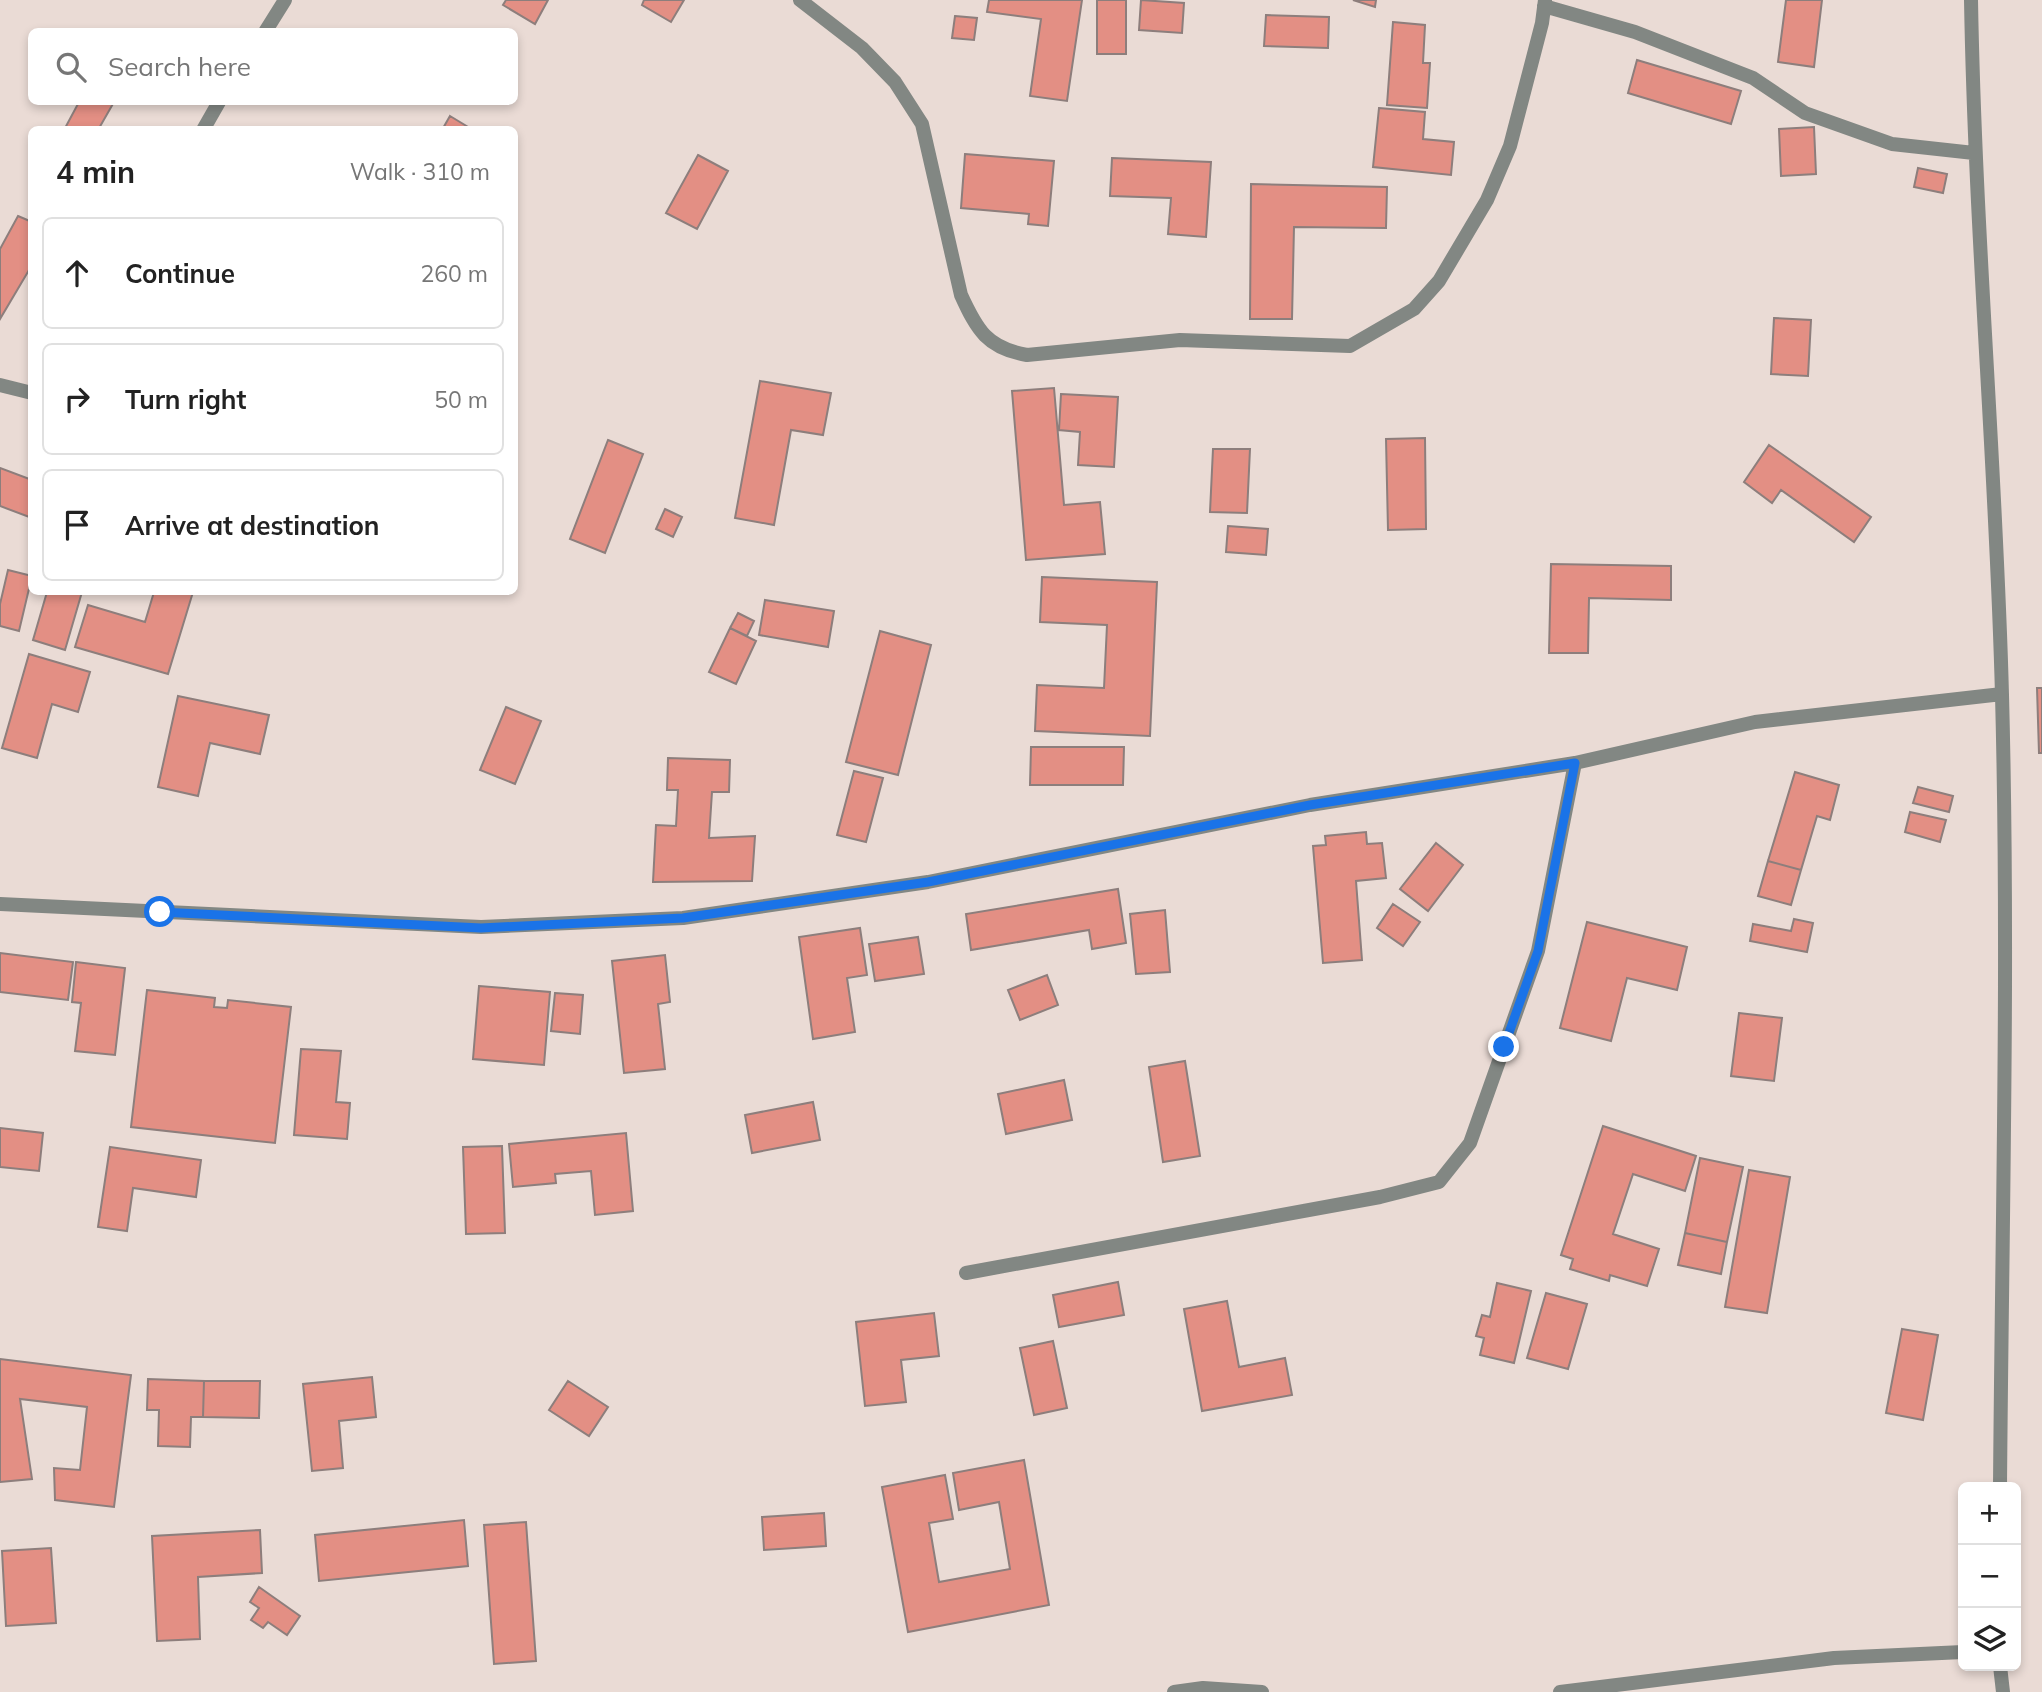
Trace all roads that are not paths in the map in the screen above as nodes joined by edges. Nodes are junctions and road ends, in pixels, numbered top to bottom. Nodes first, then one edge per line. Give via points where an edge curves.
1 (285, 0) edge
2 (800, 0) edge
3 (1971, 0) edge
4 (1544, 3) edge
5 (268, 28) edge
6 (217, 105) edge
7 (205, 126) edge
8 (1974, 153) junction
9 (0, 385) edge
10 (28, 392) edge
11 (2002, 694) junction
12 (1575, 763) junction
13 (0, 904) edge
14 (966, 1273) dead end
15 (2000, 1482) edge
16 (1958, 1652) edge
17 (2001, 1671) edge
18 (1174, 1692) edge
19 (1262, 1692) edge
20 (1560, 1692) edge
21 (2003, 1692) edge

1 - 5 street
2 - 4 street via 879,65 922,124 961,295 986,339 1006,351 1027,355 1180,340 1350,346 1413,309 1439,281 1487,200 1506,157
3 - 8 street
4 - 8 street via 1753,78 1805,113 1892,144
6 - 7 street
8 - 11 street
9 - 10 street
11 - 12 street via 1755,722
11 - 15 street via 2006,1114
12 - 13 street via 1310,805 928,882 683,918 481,928
12 - 14 street via 1538,951 1470,1143 1439,1182 1380,1197
16 - 20 street via 1834,1658
17 - 21 street
18 - 19 street via 1203,1688

